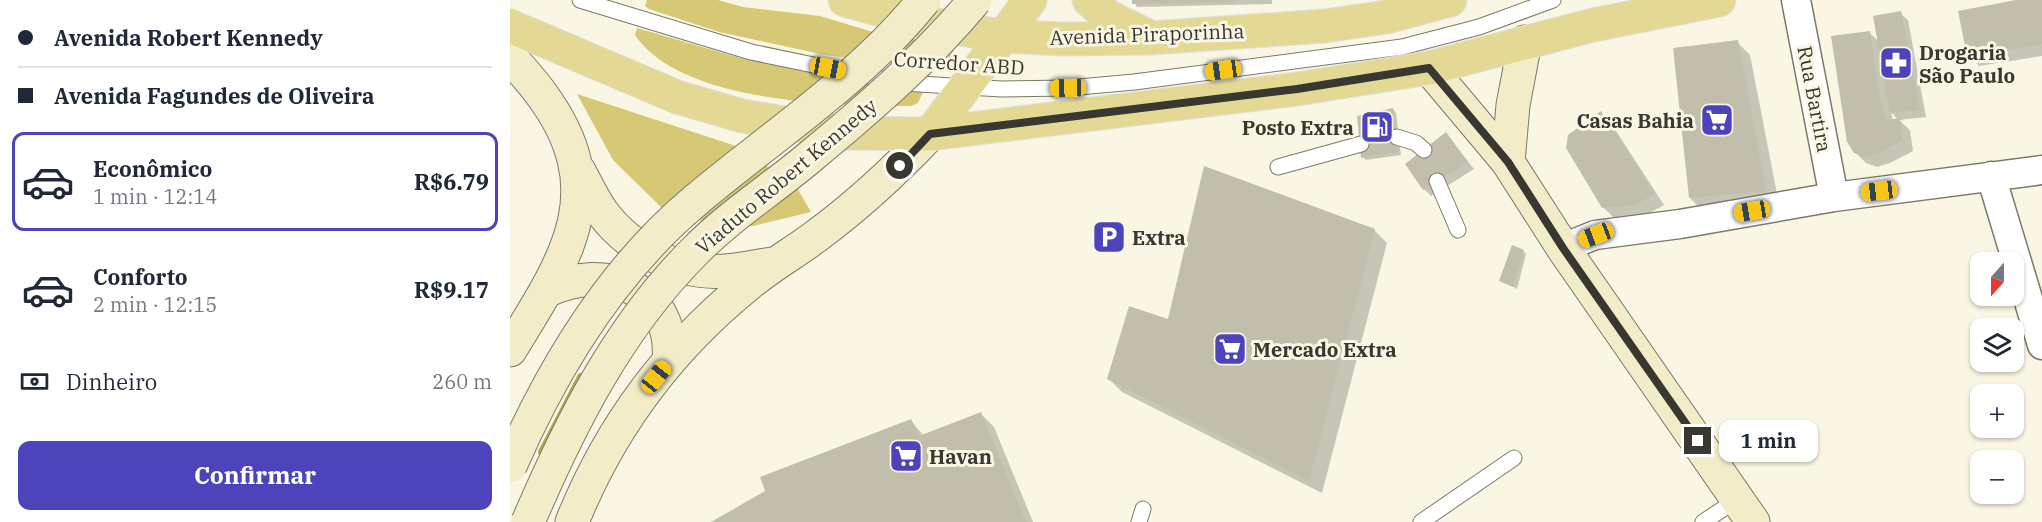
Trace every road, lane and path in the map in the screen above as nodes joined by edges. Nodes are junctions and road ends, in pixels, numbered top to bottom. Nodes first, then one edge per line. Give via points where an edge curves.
1 (580, 0) edge
2 (924, 0) edge
3 (975, 0) edge
4 (1030, 0) edge
5 (1089, 0) edge
6 (1450, 0) edge
7 (1553, 0) edge
8 (1719, 0) edge
9 (1796, 0) edge
10 (856, 1) edge
11 (510, 26) edge
12 (1001, 36) junction
13 (1150, 38) junction
14 (1525, 42) junction
15 (510, 57) edge
16 (1429, 68) junction
17 (963, 87) junction
18 (930, 134) junction
19 (1397, 137) dead end
20 (1361, 144) dead end
21 (1424, 150) dead end
22 (1508, 162) junction
23 (577, 167) junction
24 (1278, 167) dead end
25 (2042, 170) edge
26 (1991, 176) junction
27 (1437, 181) dead end
28 (1834, 197) junction
29 (1458, 230) dead end
30 (1563, 248) junction
31 (778, 262) junction
32 (546, 291) junction
33 (2042, 345) edge
34 (510, 350) edge
35 (669, 362) junction
36 (1514, 458) dead end
37 (510, 466) edge
38 (1746, 511) edge
39 (528, 522) edge
40 (572, 522) edge
41 (1421, 522) edge
42 (1704, 522) edge

1 - 17 lane, Corredor ABD via 751,52 903,83
2 - 37 main road, Viaduto Robert Kennedy, bridge via 861,65 695,201 648,246 565,356
3 - 39 main road, Viaduto Robert Kennedy, bridge via 894,85 728,220 675,273 598,376 556,456
4 - 12 main road
5 - 13 main road via 1109,17
6 - 13 main road, Avenida Piraporinha via 1386,17 1325,26
7 - 17 lane, Corredor ABD via 1479,27 1402,47 1123,83 1068,88
8 - 14 main road
9 - 28 street, Rua Bartira
10 - 12 main road, Avenida Piraporinha via 933,24
11 - 18 main road via 677,97 742,116 845,133
12 - 13 main road, Avenida Piraporinha
12 - 17 main road
14 - 16 main road
14 - 22 main road via 1513,105
15 - 23 main road via 543,95 568,140
16 - 18 main road via 1297,89
16 - 22 main road
17 - 18 main road
18 - 31 main road via 885,182
19 - 21 lane
20 - 24 lane
22 - 30 main road
23 - 31 main road via 601,211 617,230 662,259 679,266 724,271
23 - 32 main road via 578,208 574,228
25 - 26 street
26 - 28 street
26 - 33 street
27 - 29 lane
28 - 30 street via 1596,235
30 - 38 main road
31 - 35 main road via 726,303
32 - 34 main road
32 - 35 main road via 593,277 612,279 638,293 659,310 668,329
35 - 40 main road via 620,426 586,486
36 - 41 lane
38 - 42 lane

